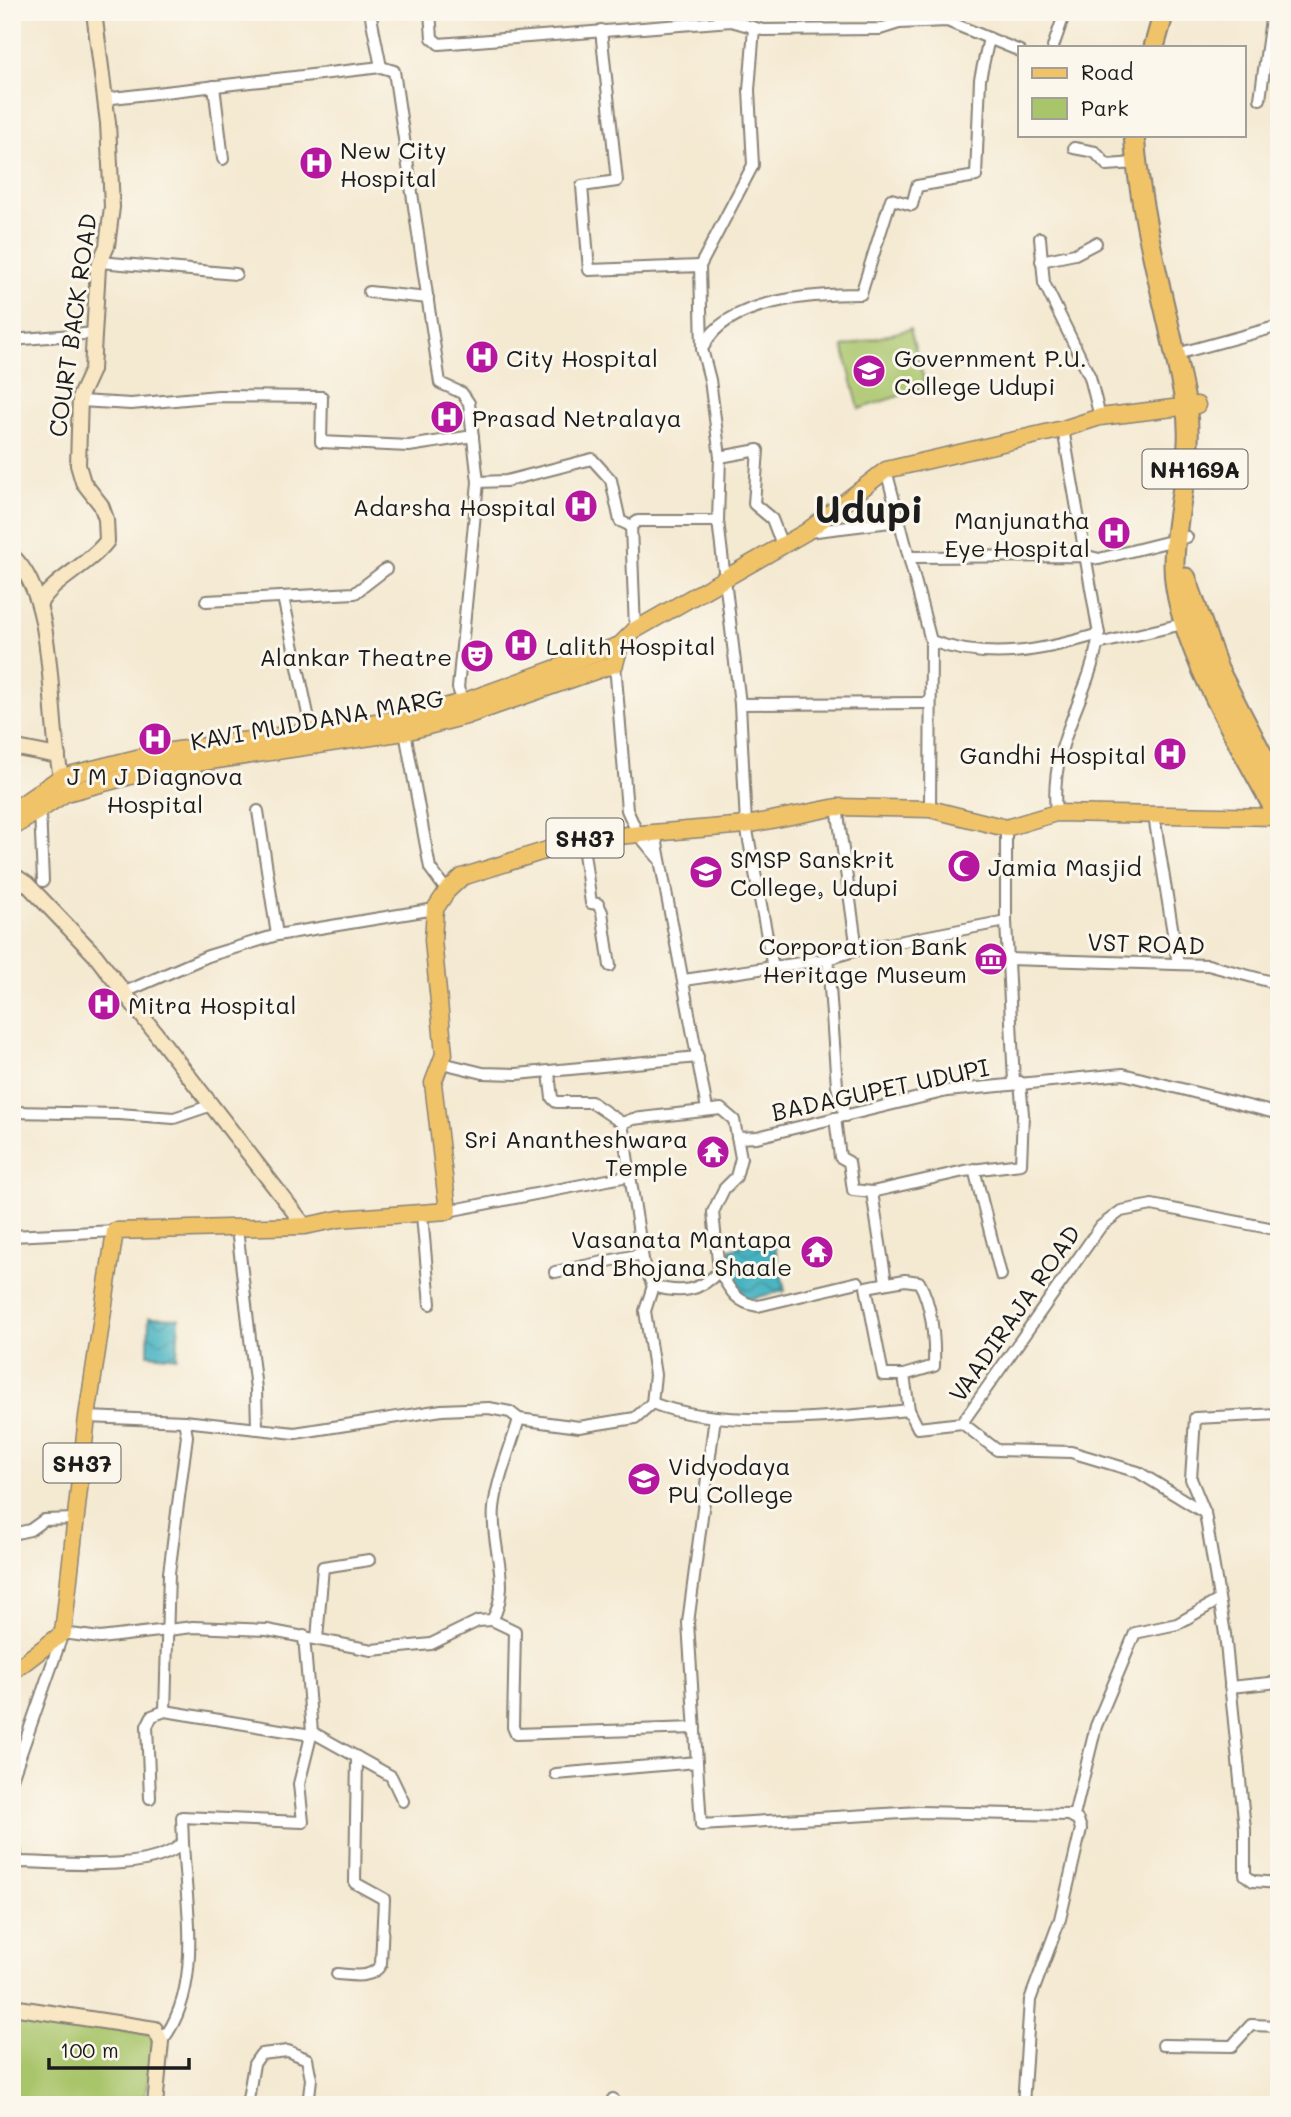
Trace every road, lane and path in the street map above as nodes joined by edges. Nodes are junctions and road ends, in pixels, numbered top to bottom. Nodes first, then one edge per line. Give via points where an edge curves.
1 (94, 12) edge
2 (370, 12) edge
3 (430, 12) edge
4 (905, 12) edge
5 (1065, 12) edge
6 (1164, 12) edge
7 (1176, 12) edge
8 (1272, 12) edge
9 (736, 17) edge
10 (899, 23) junction
11 (754, 28) junction
12 (601, 30) junction
13 (989, 38) junction
14 (1053, 46) edge
15 (1154, 46) edge
16 (1166, 46) edge
17 (1018, 50) edge
18 (381, 67) junction
19 (214, 86) junction
20 (104, 99) junction
21 (1260, 99) dead end
22 (1134, 136) edge
23 (1147, 136) edge
24 (1074, 148) dead end
25 (223, 159) dead end
26 (1136, 163) junction
27 (1040, 239) dead end
28 (1096, 243) dead end
29 (1041, 261) junction
30 (100, 262) junction
31 (700, 266) junction
32 (236, 274) dead end
33 (369, 292) dead end
34 (428, 298) junction
35 (1279, 326) edge
36 (96, 332) junction
37 (12, 340) edge
38 (702, 349) junction
39 (1184, 352) junction
40 (80, 401) junction
41 (1191, 405) junction
42 (1100, 417) junction
43 (1063, 429) junction
44 (473, 436) junction
45 (720, 457) junction
46 (886, 470) junction
47 (478, 482) junction
48 (900, 521) junction
49 (718, 522) junction
50 (631, 526) junction
51 (806, 532) junction
52 (1181, 538) junction
53 (782, 545) junction
54 (12, 556) edge
55 (911, 556) junction
56 (1087, 556) junction
57 (386, 569) dead end
58 (725, 577) junction
59 (283, 597) junction
60 (205, 601) dead end
61 (40, 603) junction
62 (1192, 622) junction
63 (635, 630) junction
64 (1099, 639) junction
65 (931, 641) junction
66 (620, 645) junction
67 (615, 664) junction
68 (463, 702) junction
69 (930, 703) junction
70 (740, 704) junction
71 (405, 732) junction
72 (312, 733) junction
73 (12, 747) edge
74 (58, 756) junction
75 (64, 785) junction
76 (1279, 787) edge
77 (837, 807) junction
78 (930, 809) junction
79 (40, 810) junction
80 (12, 811) edge
81 (258, 811) dead end
82 (1056, 813) junction
83 (1154, 816) junction
84 (1278, 817) edge
85 (746, 825) junction
86 (12, 828) edge
87 (1006, 828) junction
88 (655, 833) junction
89 (638, 834) junction
90 (582, 839) junction
91 (661, 862) junction
92 (12, 874) edge
93 (43, 881) dead end
94 (447, 891) junction
95 (435, 909) junction
96 (1006, 921) junction
97 (277, 936) junction
98 (857, 950) junction
99 (828, 959) junction
100 (1009, 959) junction
101 (1178, 964) junction
102 (610, 966) dead end
103 (773, 968) junction
104 (684, 980) junction
105 (1279, 984) edge
106 (125, 992) junction
107 (698, 1057) junction
108 (442, 1063) junction
109 (549, 1073) junction
110 (1017, 1082) junction
111 (212, 1105) junction
112 (707, 1109) junction
113 (12, 1112) edge
114 (1279, 1114) edge
115 (840, 1117) junction
116 (622, 1123) junction
117 (737, 1138) junction
118 (974, 1169) junction
119 (628, 1176) junction
120 (873, 1197) junction
121 (448, 1211) junction
122 (422, 1215) junction
123 (305, 1226) junction
124 (237, 1229) junction
125 (115, 1230) junction
126 (1279, 1230) edge
127 (12, 1236) edge
128 (642, 1254) junction
129 (719, 1271) junction
130 (555, 1272) dead end
131 (1001, 1275) dead end
132 (858, 1282) dead end
133 (886, 1282) junction
134 (653, 1286) junction
135 (430, 1304) dead end
136 (904, 1375) junction
137 (652, 1404) junction
138 (909, 1410) junction
139 (1279, 1414) edge
140 (715, 1417) junction
141 (87, 1418) junction
142 (519, 1419) junction
143 (184, 1421) junction
144 (962, 1423) junction
145 (257, 1427) junction
146 (1205, 1513) junction
147 (76, 1519) junction
148 (12, 1534) edge
149 (369, 1560) dead end
150 (1219, 1600) junction
151 (492, 1620) junction
152 (167, 1631) junction
153 (63, 1633) junction
154 (304, 1636) junction
155 (317, 1639) junction
156 (12, 1672) edge
157 (1279, 1682) edge
158 (1230, 1687) junction
159 (165, 1711) junction
160 (695, 1728) junction
161 (312, 1733) junction
162 (357, 1757) junction
163 (697, 1762) junction
164 (556, 1774) dead end
165 (12, 1779) edge
166 (150, 1798) dead end
167 (403, 1801) dead end
168 (1074, 1816) junction
169 (12, 1822) edge
170 (183, 1843) junction
171 (17, 1862) junction
172 (12, 1874) edge
173 (1279, 1883) edge
174 (337, 1974) dead end
175 (12, 2007) edge
176 (1279, 2026) edge
177 (161, 2042) junction
178 (1163, 2045) dead end
179 (155, 2105) edge
180 (247, 2105) edge
181 (308, 2105) edge
182 (1023, 2105) edge

1 - 20 street, COURT BACK ROAD
2 - 18 street
3 - 12 street via 432,38 439,44
4 - 10 street
5 - 14 street
6 - 15 highway
7 - 16 highway
8 - 21 street
9 - 11 street
9 - 12 street
10 - 11 street via 880,29
10 - 13 street via 947,21
11 - 31 street via 749,90 753,166
12 - 31 street via 617,181 582,186 589,270
13 - 17 street
13 - 38 street via 980,79 976,176 917,187 912,205 891,199 861,294 827,294 746,310 710,333
18 - 19 street
18 - 34 street via 394,71
19 - 20 street
19 - 25 street
20 - 30 street, COURT BACK ROAD via 111,207 107,246
22 - 26 highway, NH169A
23 - 39 highway, NH169A via 1158,228
24 - 26 street via 1095,152 1107,164
26 - 41 highway, NH169A via 1152,257
27 - 29 street
28 - 29 street via 1075,254
29 - 42 street via 1044,283 1090,377
30 - 32 street
30 - 36 street, COURT BACK ROAD
31 - 38 street
33 - 34 street
34 - 44 street via 440,383 462,393 469,403
35 - 39 street
36 - 37 street
36 - 40 street, COURT BACK ROAD via 92,370
38 - 45 street
39 - 41 highway, NH169A
40 - 44 street via 131,404 218,396 322,397 321,442 409,446
40 - 61 street, COURT BACK ROAD via 78,466 83,482 101,505 107,541 95,557 47,590
41 - 42 main road
41 - 52 highway, NH169A via 1198,437
42 - 43 main road
43 - 46 main road
43 - 56 street
44 - 47 street
45 - 49 street
45 - 53 street via 758,450 754,504 772,519
46 - 48 street
46 - 51 main road, KAVI MUDDANA MARG
47 - 50 street via 506,481 592,459 611,480 620,521
47 - 68 street via 458,688
48 - 51 street
48 - 55 street
49 - 50 street via 638,521
49 - 58 street
50 - 63 street
51 - 53 main road, KAVI MUDDANA MARG
52 - 56 street via 1099,559
52 - 62 highway, NH169A
53 - 58 main road, KAVI MUDDANA MARG
54 - 61 street via 21,564
55 - 56 street
55 - 65 street
56 - 64 street
57 - 59 street via 355,593
58 - 63 main road, KAVI MUDDANA MARG
58 - 70 street
59 - 60 street
59 - 72 street
61 - 74 street
62 - 64 street
62 - 76 highway, NH169A
62 - 84 highway, NH169A via 1211,685
63 - 66 main road, KAVI MUDDANA MARG
64 - 65 street via 1026,653 954,649
64 - 82 street via 1096,659 1061,743 1053,786
65 - 69 street
66 - 67 main road
66 - 68 main road, KAVI MUDDANA MARG
67 - 71 main road, KAVI MUDDANA MARG via 466,716
67 - 89 street via 627,810
68 - 72 main road, KAVI MUDDANA MARG via 404,718
69 - 70 street
69 - 78 street
70 - 85 street
71 - 75 main road, KAVI MUDDANA MARG
71 - 94 street via 430,868
72 - 75 main road, KAVI MUDDANA MARG via 157,754
73 - 74 street
74 - 75 street
75 - 79 main road, KAVI MUDDANA MARG
75 - 80 main road, KAVI MUDDANA MARG
77 - 78 main road, SH37
77 - 85 main road, SH37
77 - 98 street
78 - 87 main road, SH37
79 - 86 main road, KAVI MUDDANA MARG
79 - 93 street
81 - 97 street
82 - 83 main road
82 - 87 main road
83 - 84 main road
83 - 101 street
85 - 88 main road, SH37
85 - 103 street
87 - 96 street
88 - 89 main road, SH37
88 - 91 street
89 - 90 main road, SH37
89 - 91 street
90 - 94 main road, SH37 via 491,865 463,877
90 - 102 street via 591,903 598,904 602,912
91 - 104 street
92 - 106 street via 27,884
94 - 95 main road, SH37
95 - 97 street
95 - 108 main road
96 - 98 street
96 - 100 street
97 - 106 street via 208,957
98 - 99 street
99 - 103 street
99 - 115 street
100 - 101 street, VST ROAD
100 - 110 street
101 - 105 street, VST ROAD via 1208,965
103 - 104 street
104 - 107 street
106 - 111 street
107 - 109 street
107 - 112 street
108 - 109 street via 483,1073
108 - 121 main road via 433,1083
109 - 116 street via 556,1102 591,1102
110 - 114 street, BADAGUPET UDUPI via 1123,1074
110 - 115 street, BADAGUPET UDUPI via 947,1090
110 - 118 street via 1023,1114 1021,1164
111 - 113 street via 174,1118
111 - 123 street
112 - 116 street
112 - 117 street via 721,1109 734,1120
115 - 117 street, BADAGUPET UDUPI
115 - 120 street via 840,1157 849,1162 853,1190
116 - 119 street
117 - 129 street via 741,1158 736,1177 713,1212
118 - 120 street
118 - 131 street
119 - 121 street
119 - 128 street
120 - 133 street
121 - 122 main road
122 - 123 main road via 338,1219
122 - 135 street
123 - 124 main road
124 - 125 main road
124 - 145 street
125 - 127 street
125 - 141 main road, SH37
126 - 144 street, VAADIRAJA ROAD via 1152,1205 1121,1211 1101,1226
128 - 130 street
128 - 134 street
129 - 132 street via 743,1304 758,1306
129 - 134 street via 706,1285 688,1290 673,1292
133 - 136 street via 866,1287 865,1295 883,1375
133 - 136 street via 919,1282 935,1346 934,1366
134 - 137 street via 645,1311 655,1374
136 - 138 street
137 - 140 street
137 - 142 street via 635,1418 579,1427
138 - 140 street via 835,1417
138 - 144 street, VAADIRAJA ROAD via 918,1428
139 - 146 street via 1195,1418 1191,1479
140 - 160 street via 688,1623
141 - 143 street
141 - 147 main road, SH37
142 - 145 street via 489,1408 453,1409 295,1433
142 - 151 street via 494,1504 502,1589 501,1605
143 - 145 street
143 - 152 street via 187,1436 169,1573
144 - 146 street via 997,1450 1071,1452 1138,1472
146 - 150 street
147 - 148 street via 44,1520 30,1530
147 - 153 main road, SH37
149 - 155 street via 323,1567
150 - 158 street
150 - 168 street via 1177,1624 1135,1633 1096,1726
151 - 155 street via 478,1621 431,1644 372,1650
151 - 160 street via 514,1631 516,1734
152 - 153 street via 100,1638
152 - 154 street via 192,1627
152 - 159 street
153 - 156 main road
153 - 165 street
154 - 155 street
154 - 161 street
157 - 158 street
158 - 173 street via 1246,1836 1245,1875 1254,1881
159 - 161 street
159 - 166 street via 152,1716 147,1726
160 - 163 street
161 - 162 street
161 - 170 street via 299,1784 303,1822 182,1817
162 - 167 street via 391,1776
162 - 174 street via 355,1883 384,1899 381,1964 368,1974
163 - 164 street
163 - 168 street via 701,1825 919,1812
168 - 182 street via 1081,1829 1062,1912 1029,2007
169 - 171 street
170 - 171 street via 174,1851 131,1862
170 - 177 street via 189,1966 177,2023
171 - 172 street
175 - 177 street via 155,2029
176 - 178 street via 1251,2025 1232,2046
177 - 179 street
180 - 181 street via 254,2064 261,2054 288,2051 307,2059 311,2078

